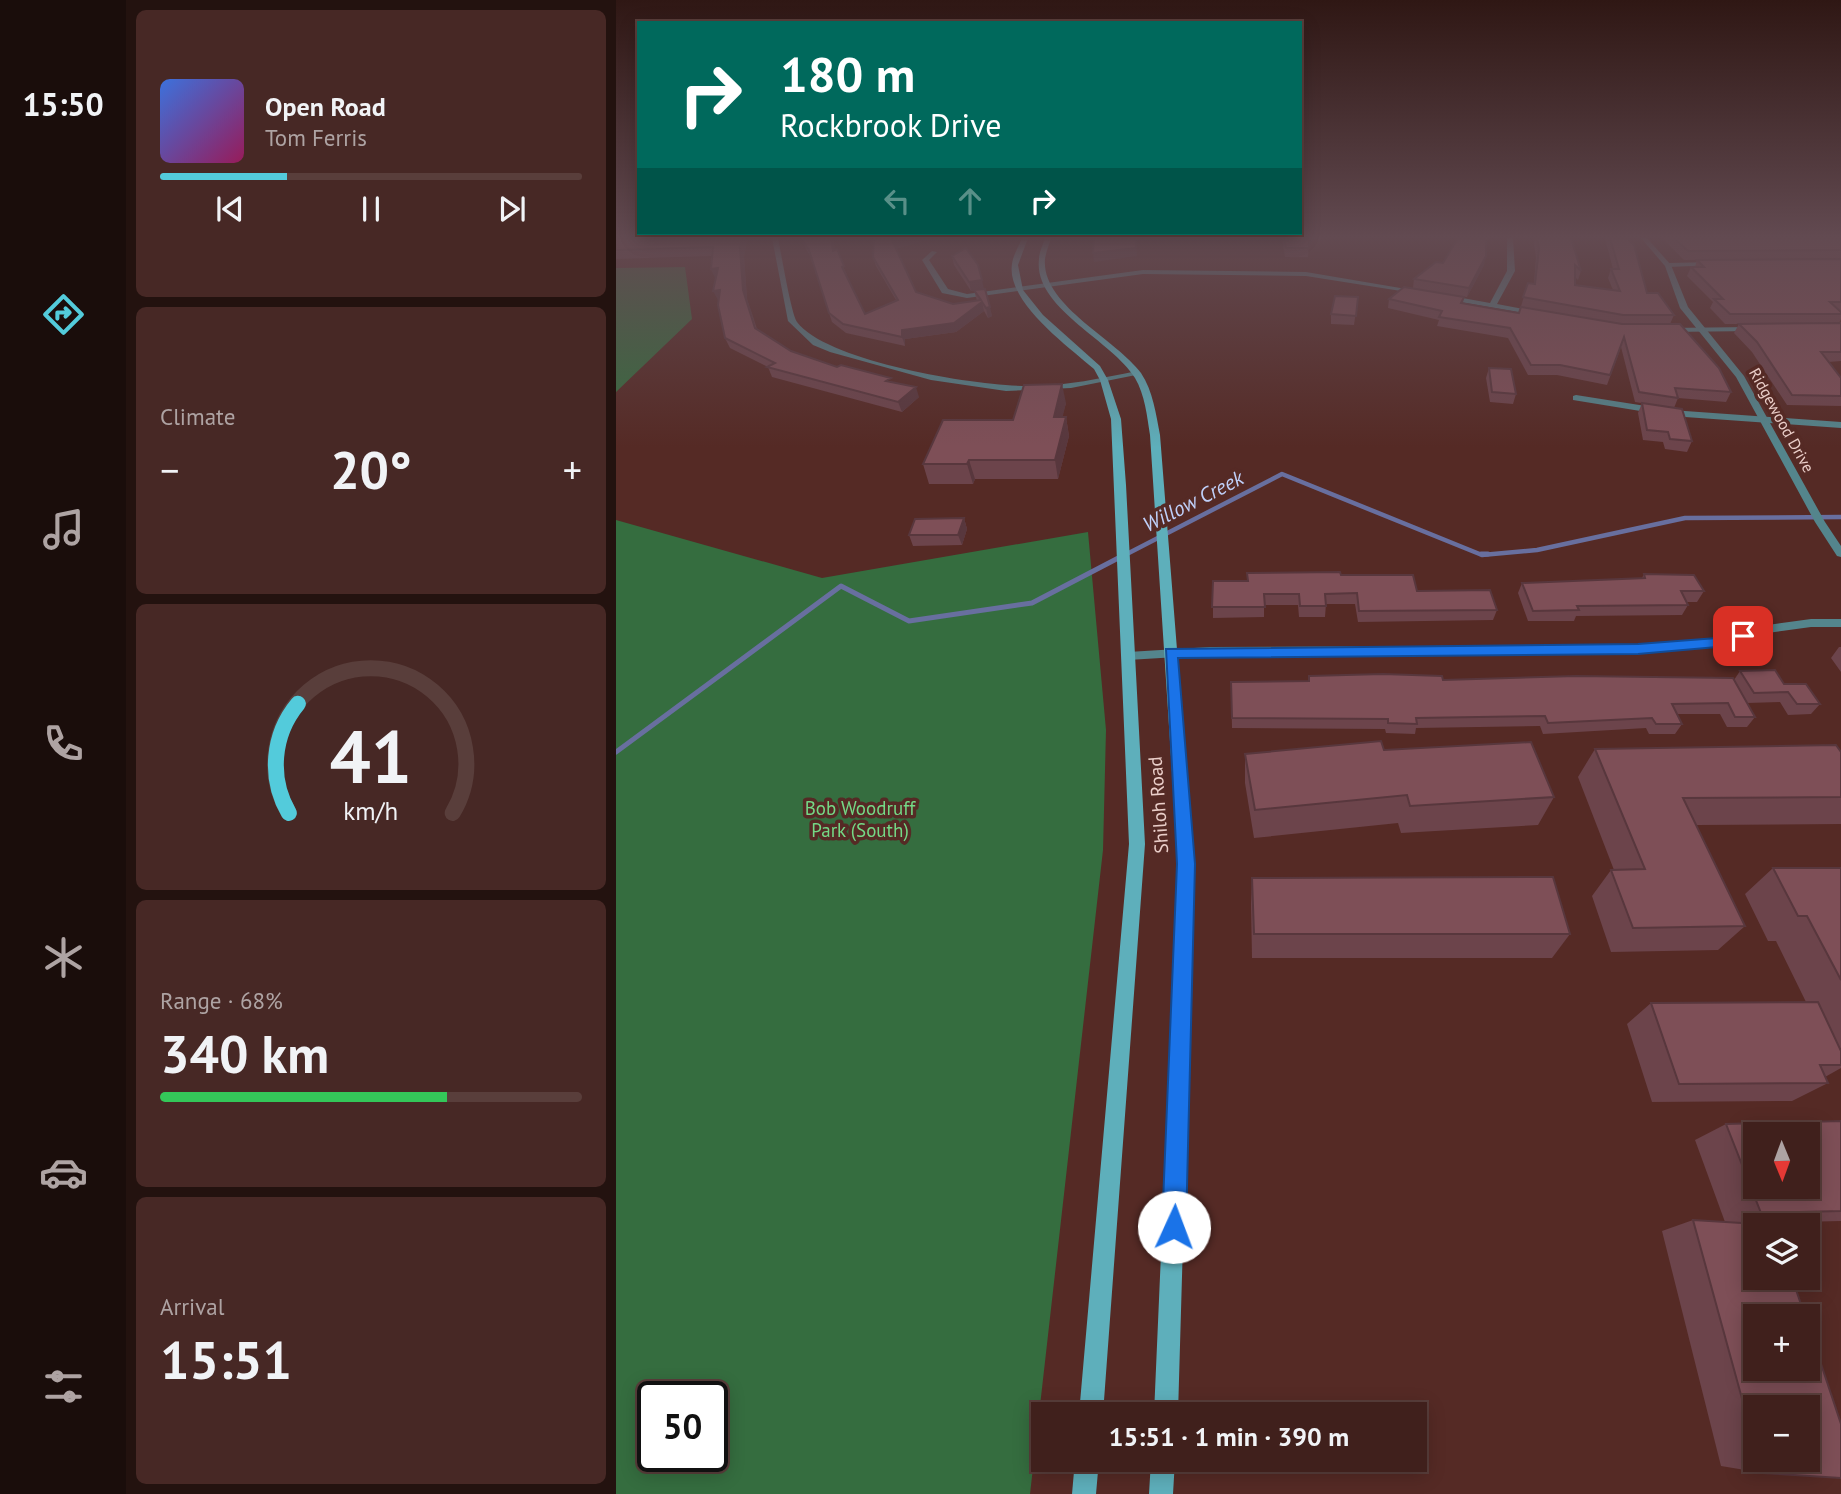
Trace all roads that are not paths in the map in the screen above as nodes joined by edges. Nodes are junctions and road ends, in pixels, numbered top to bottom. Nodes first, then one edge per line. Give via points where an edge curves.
1 (789, 308) edge
2 (1033, 308) edge
3 (1065, 308) edge
4 (1506, 308) edge
5 (1684, 308) edge
6 (1546, 316) edge
7 (1759, 329) edge
8 (1663, 330) edge
9 (1704, 330) junction
10 (1137, 374) junction
11 (1104, 380) junction
12 (1576, 398) dead end
13 (1765, 420) junction
14 (1841, 425) edge
15 (1841, 554) edge
16 (1841, 623) edge
17 (1171, 653) junction
18 (1128, 656) junction
19 (1092, 1402) edge
20 (1166, 1402) edge
21 (1086, 1472) edge
22 (1162, 1472) edge
23 (1084, 1494) edge
24 (1161, 1494) edge

1 - 11 street via 792,321 816,343 963,384 1041,388
2 - 11 main road, Shiloh Road
3 - 10 main road, Shiloh Road
4 - 6 street
5 - 9 street, Ridgewood Drive
7 - 9 street
8 - 9 street
9 - 13 street, Ridgewood Drive via 1740,376
10 - 11 street
10 - 17 main road, Shiloh Road via 1155,435
11 - 18 main road, Shiloh Road via 1116,419
12 - 13 street via 1671,413
13 - 14 street
13 - 15 street, Ridgewood Drive
16 - 17 street via 1811,623 1717,642 1638,649
17 - 18 street
17 - 20 main road, Shiloh Road via 1186,906
18 - 19 main road, Shiloh Road via 1137,844
21 - 23 main road
22 - 24 main road

